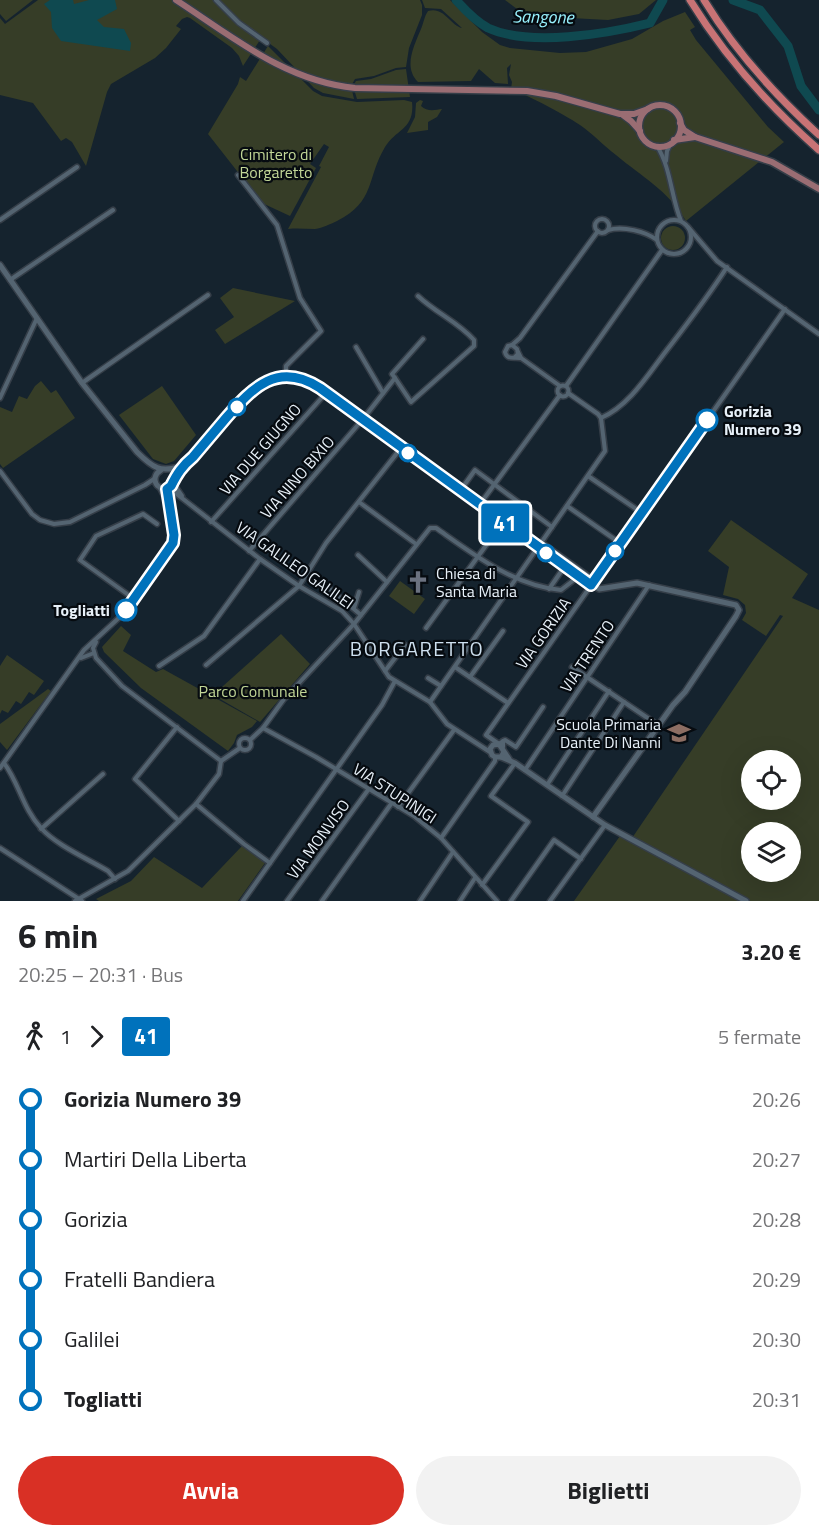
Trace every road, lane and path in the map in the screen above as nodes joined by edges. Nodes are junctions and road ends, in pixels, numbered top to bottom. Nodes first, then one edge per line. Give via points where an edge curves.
1 (176, 0) edge
2 (216, 0) edge
3 (690, 0) edge
4 (704, 0) edge
5 (267, 43) dead end
6 (648, 109) junction
7 (620, 114) junction
8 (680, 123) junction
9 (640, 131) junction
10 (819, 135) edge
11 (695, 138) junction
12 (673, 141) junction
13 (657, 146) junction
14 (819, 150) edge
15 (666, 165) junction
16 (77, 167) dead end
17 (238, 175) dead end
18 (819, 189) edge
19 (113, 210) dead end
20 (0, 220) edge
21 (681, 222) junction
22 (688, 227) junction
23 (608, 230) junction
24 (598, 231) junction
25 (657, 240) junction
26 (662, 250) junction
27 (0, 265) edge
28 (727, 267) junction
29 (10, 280) junction
30 (208, 295) dead end
31 (418, 296) dead end
32 (785, 309) junction
33 (37, 318) junction
34 (819, 334) edge
35 (520, 338) junction
36 (423, 339) dead end
37 (512, 345) junction
38 (356, 347) dead end
39 (518, 351) junction
40 (518, 358) junction
41 (286, 377) junction
42 (395, 378) junction
43 (82, 383) junction
44 (560, 386) junction
45 (566, 386) junction
46 (327, 392) junction
47 (383, 393) junction
48 (568, 393) junction
49 (560, 395) junction
50 (0, 398) edge
51 (601, 418) junction
52 (363, 419) junction
53 (401, 448) junction
54 (147, 462) junction
55 (183, 465) junction
56 (161, 470) junction
57 (168, 470) junction
58 (0, 471) edge
59 (588, 476) junction
60 (155, 477) junction
61 (495, 484) junction
62 (145, 485) junction
63 (171, 485) junction
64 (158, 487) junction
65 (460, 491) junction
66 (177, 495) junction
67 (168, 498) junction
68 (184, 500) junction
69 (359, 502) junction
70 (480, 505) junction
71 (169, 506) junction
72 (566, 506) junction
73 (642, 513) junction
74 (211, 522) junction
75 (503, 522) junction
76 (157, 524) dead end
77 (552, 526) junction
78 (620, 543) junction
79 (416, 544) junction
80 (540, 544) junction
81 (249, 551) junction
82 (358, 555) dead end
83 (477, 557) junction
84 (261, 559) junction
85 (565, 566) junction
86 (579, 576) junction
87 (516, 578) junction
88 (387, 582) junction
89 (593, 582) junction
90 (650, 584) junction
91 (299, 586) junction
92 (330, 589) dead end
93 (549, 589) junction
94 (359, 592) dead end
95 (134, 599) junction
96 (354, 608) junction
97 (361, 615) junction
98 (354, 624) junction
99 (426, 628) dead end
100 (503, 631) dead end
101 (98, 639) junction
102 (405, 645) dead end
103 (94, 653) junction
104 (77, 661) junction
105 (206, 665) dead end
106 (159, 666) dead end
107 (455, 667) junction
108 (572, 667) dead end
109 (385, 671) junction
110 (470, 677) junction
111 (587, 677) junction
112 (428, 678) dead end
113 (395, 681) junction
114 (441, 686) junction
115 (609, 691) junction
116 (430, 702) junction
117 (624, 702) junction
118 (508, 703) junction
119 (543, 707) dead end
120 (658, 725) junction
121 (177, 727) junction
122 (262, 728) junction
123 (454, 730) junction
124 (250, 740) junction
125 (240, 748) junction
126 (501, 750) junction
127 (490, 752) junction
128 (221, 760) junction
129 (512, 761) junction
130 (4, 763) junction
131 (0, 768) edge
132 (338, 770) junction
133 (525, 770) junction
134 (103, 774) dead end
135 (547, 785) junction
136 (368, 790) junction
137 (562, 796) junction
138 (196, 804) junction
139 (391, 804) junction
140 (398, 807) junction
141 (593, 817) junction
142 (179, 821) junction
143 (604, 825) junction
144 (41, 829) junction
145 (441, 838) junction
146 (0, 848) edge
147 (453, 852) junction
148 (581, 859) junction
149 (270, 863) junction
150 (474, 878) junction
151 (115, 879) junction
152 (482, 885) junction
153 (79, 900) edge
154 (243, 901) edge
155 (287, 901) edge
156 (322, 901) edge
157 (420, 901) edge
158 (460, 901) edge
159 (497, 901) edge
160 (511, 901) edge
161 (550, 901) edge
162 (746, 901) edge

1 - 7 main road via 274,64 316,81 355,88 527,91
2 - 5 street
3 - 14 highway via 748,80
4 - 10 highway via 759,75
6 - 7 main road
6 - 8 main road via 668,107
6 - 9 main road via 639,121
7 - 9 main road
8 - 11 main road
8 - 12 main road
9 - 13 main road via 646,141
11 - 12 main road
11 - 18 main road via 772,162
12 - 13 main road
12 - 15 street
13 - 15 street
15 - 21 street
16 - 20 street
17 - 41 street via 278,225 300,298 321,331 286,366
19 - 29 street
21 - 22 street
21 - 25 street via 665,222 658,230
22 - 26 street via 691,238 687,248 672,254
22 - 28 street
23 - 24 street
23 - 24 street via 609,223 602,219 595,225
23 - 25 street via 618,228
24 - 35 street
25 - 26 street
26 - 45 street
27 - 29 street
28 - 32 street
28 - 51 street via 638,388 610,415
29 - 33 street
30 - 43 street
31 - 42 street via 463,327 474,340 474,346 411,402
32 - 34 street
32 - 73 street, VIA GORIZIA
33 - 43 street
33 - 50 street
35 - 37 street
35 - 39 street
36 - 42 street, VIA NINO BIXIO via 392,374
37 - 39 street
37 - 40 street via 505,354
38 - 47 street
39 - 40 street
40 - 44 street
41 - 46 street via 310,381
41 - 55 street via 258,385
42 - 47 street, VIA NINO BIXIO
43 - 54 street
44 - 45 street
44 - 49 street
45 - 48 street
46 - 52 street
46 - 74 street, VIA DUE GIUGNO
47 - 52 street, VIA NINO BIXIO
48 - 49 street
48 - 51 street
49 - 61 street
51 - 59 street via 605,451
52 - 53 street
52 - 81 street, VIA NINO BIXIO
53 - 65 street
53 - 69 street
54 - 56 street
54 - 60 street
55 - 57 street
55 - 63 street
56 - 57 street
56 - 60 street
57 - 63 street
58 - 62 street via 32,514 54,524 70,522
59 - 72 street
59 - 73 street
60 - 62 street
60 - 64 street
61 - 65 street via 475,470
61 - 70 street
61 - 77 street
62 - 64 street
63 - 64 street
63 - 66 street, VIA GALILEO GALILEI
63 - 67 street
63 - 68 street, VIA GALILEO GALILEI
64 - 71 street
65 - 70 street
66 - 67 street
66 - 68 street, VIA GALILEO GALILEI
67 - 71 street
68 - 74 street, VIA GALILEO GALILEI
69 - 79 street
69 - 91 street via 326,543
70 - 75 street
71 - 95 street via 173,543
72 - 77 street
72 - 78 street
73 - 78 street, VIA GORIZIA
74 - 81 street, VIA GALILEO GALILEI
75 - 80 street
75 - 83 street
76 - 95 street via 143,514 96,536 80,560
77 - 80 street
78 - 89 street, VIA GORIZIA
79 - 83 street via 426,531 436,528
79 - 88 street
80 - 85 street
80 - 87 street
80 - 89 street
81 - 84 street, VIA GALILEO GALILEI
82 - 88 street
83 - 87 street
83 - 99 street
84 - 91 street, VIA GALILEO GALILEI
84 - 106 street via 204,636
85 - 86 street
85 - 93 street
86 - 89 street
86 - 93 street via 561,590
87 - 93 street
87 - 107 street
88 - 97 street
89 - 90 street via 599,589
89 - 118 street, VIA GORIZIA
90 - 111 street, VIA TRENTO
90 - 120 street via 739,608 685,692
91 - 98 street, VIA GALILEO GALILEI via 342,611
91 - 105 street
92 - 96 street
94 - 96 street
95 - 101 street
96 - 97 street
97 - 98 street
98 - 109 street, VIA GALILEO GALILEI
98 - 122 street
100 - 110 street
101 - 103 street
101 - 104 street
102 - 109 street
103 - 104 street
103 - 121 street via 122,686
104 - 130 street
107 - 110 street
107 - 114 street
108 - 111 street
109 - 113 street, VIA GALILEO GALILEI
110 - 118 street
111 - 115 street
111 - 133 street, VIA TRENTO
112 - 114 street
113 - 116 street, VIA GALILEO GALILEI
113 - 132 street
114 - 116 street
115 - 117 street
115 - 135 street
116 - 123 street, VIA GALILEO GALILEI
117 - 120 street
117 - 137 street
118 - 126 street, VIA GORIZIA via 486,735
119 - 126 street via 516,747 505,740
120 - 141 street
121 - 128 street
121 - 142 street via 135,779
122 - 124 street
122 - 132 street, VIA STUPINIGI
123 - 127 street, VIA GALILEO GALILEI
123 - 140 street
124 - 125 street via 249,749
124 - 125 street via 240,739
125 - 128 street
126 - 127 street
126 - 127 street via 493,745
126 - 129 street
126 - 145 street
128 - 138 street via 219,774
129 - 133 street
129 - 152 street via 491,796 528,822
130 - 131 street
130 - 144 street
132 - 136 street, VIA STUPINIGI
132 - 149 street
133 - 135 street
134 - 144 street
135 - 137 street
136 - 139 street, VIA STUPINIGI
136 - 155 street, VIA MONVISO
137 - 141 street
138 - 142 street
138 - 149 street
139 - 140 street, VIA STUPINIGI
139 - 156 street
140 - 145 street, VIA STUPINIGI
141 - 143 street
142 - 151 street
143 - 148 street
143 - 162 street
144 - 151 street
145 - 147 street, VIA STUPINIGI
146 - 153 street
147 - 150 street, VIA STUPINIGI
147 - 157 street
148 - 160 street via 554,840
148 - 161 street
149 - 154 street
150 - 152 street, VIA STUPINIGI
150 - 158 street
151 - 153 street
152 - 159 street, VIA STUPINIGI

